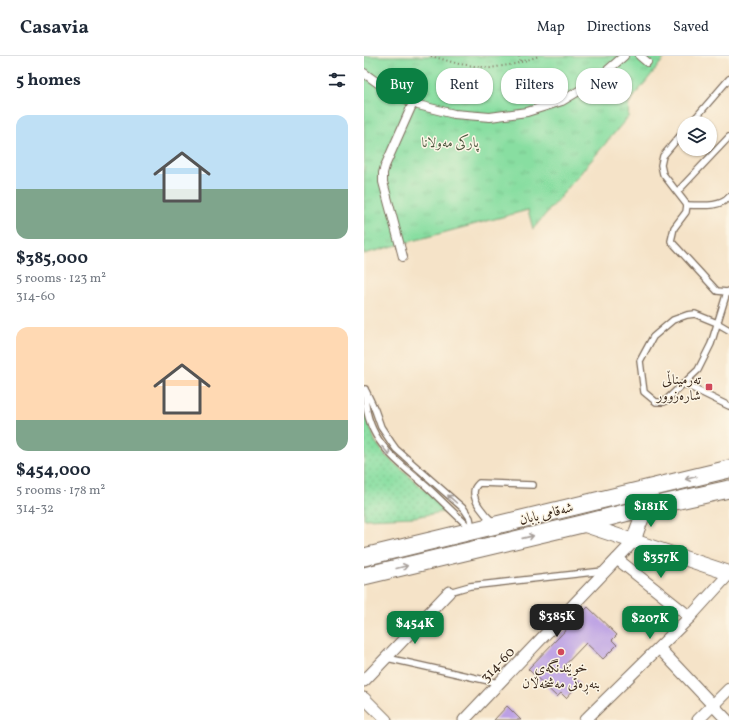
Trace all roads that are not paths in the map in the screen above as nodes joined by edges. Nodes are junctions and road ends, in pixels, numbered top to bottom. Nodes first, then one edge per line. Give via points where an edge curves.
1 (624, 56) edge
2 (640, 56) edge
3 (647, 62) dead end
4 (364, 73) edge
5 (729, 79) edge
6 (376, 82) edge
7 (413, 104) edge
8 (416, 104) edge
9 (697, 116) edge
10 (729, 137) edge
11 (677, 139) edge
12 (678, 191) junction
13 (729, 197) edge
14 (687, 205) junction
15 (403, 257) dead end
16 (728, 292) edge
17 (717, 323) junction
18 (729, 330) edge
19 (684, 384) junction
20 (729, 406) edge
21 (729, 469) edge
22 (533, 484) dead end
23 (729, 489) edge
24 (648, 507) junction
25 (582, 524) junction
26 (494, 526) junction
27 (472, 530) junction
28 (444, 538) junction
29 (634, 541) junction
30 (496, 544) junction
31 (364, 545) edge
32 (477, 548) junction
33 (364, 557) edge
34 (617, 559) junction
35 (606, 571) junction
36 (729, 573) edge
37 (364, 576) edge
38 (449, 592) joint
39 (690, 617) junction
40 (659, 648) junction
41 (386, 658) junction
42 (364, 681) edge
43 (499, 683) junction
44 (729, 689) edge
45 (364, 698) edge
46 (713, 705) junction
47 (386, 720) edge
48 (464, 720) edge
49 (585, 720) edge
50 (698, 720) edge
51 (727, 720) edge

1 - 8 street via 594,82 562,101 527,112 490,117 454,114
2 - 3 street
4 - 6 street
5 - 9 lane
7 - 15 street via 383,173 383,182
10 - 12 lane
11 - 12 lane via 663,156 661,165 664,174
12 - 14 lane
13 - 14 lane via 726,201 710,205
14 - 16 lane via 686,212 674,228 671,241 717,291
16 - 17 lane
17 - 18 lane
17 - 19 lane via 711,344 698,370
17 - 19 lane via 695,314 687,315 673,320 652,337 640,361 644,392 656,402 664,402
19 - 20 lane
21 -> 26 main road, شەقامی بابان
22 - 26 lane via 479,483 476,486 474,495 478,505
23 - 24 main road
24 - 25 main road
24 - 29 street
25 - 29 street
30 -> 25 main road
26 - 27 main road, شەقامی بابان
26 - 30 main road
27 -> 27 lane via 470,518 464,509 403,456 391,442 381,427 365,389 368,421 382,446
27 - 28 main road, شەقامی بابان
27 - 32 main road
28 - 31 main road
28 - 33 main road, شەقامی بابان
29 - 34 street, 314-60
29 - 36 street
30 - 32 main road
37 -> 32 main road
34 - 35 street, 314-60
34 - 39 street
35 - 38 lane via 470,586
35 - 43 street, 314-60
36 - 39 street
38 - 41 street
39 - 40 street
40 - 46 street
40 - 49 street
41 - 42 street
41 - 43 lane
43 - 48 street, 314-60
44 - 46 street
45 - 47 street
46 - 50 street
46 - 51 street

